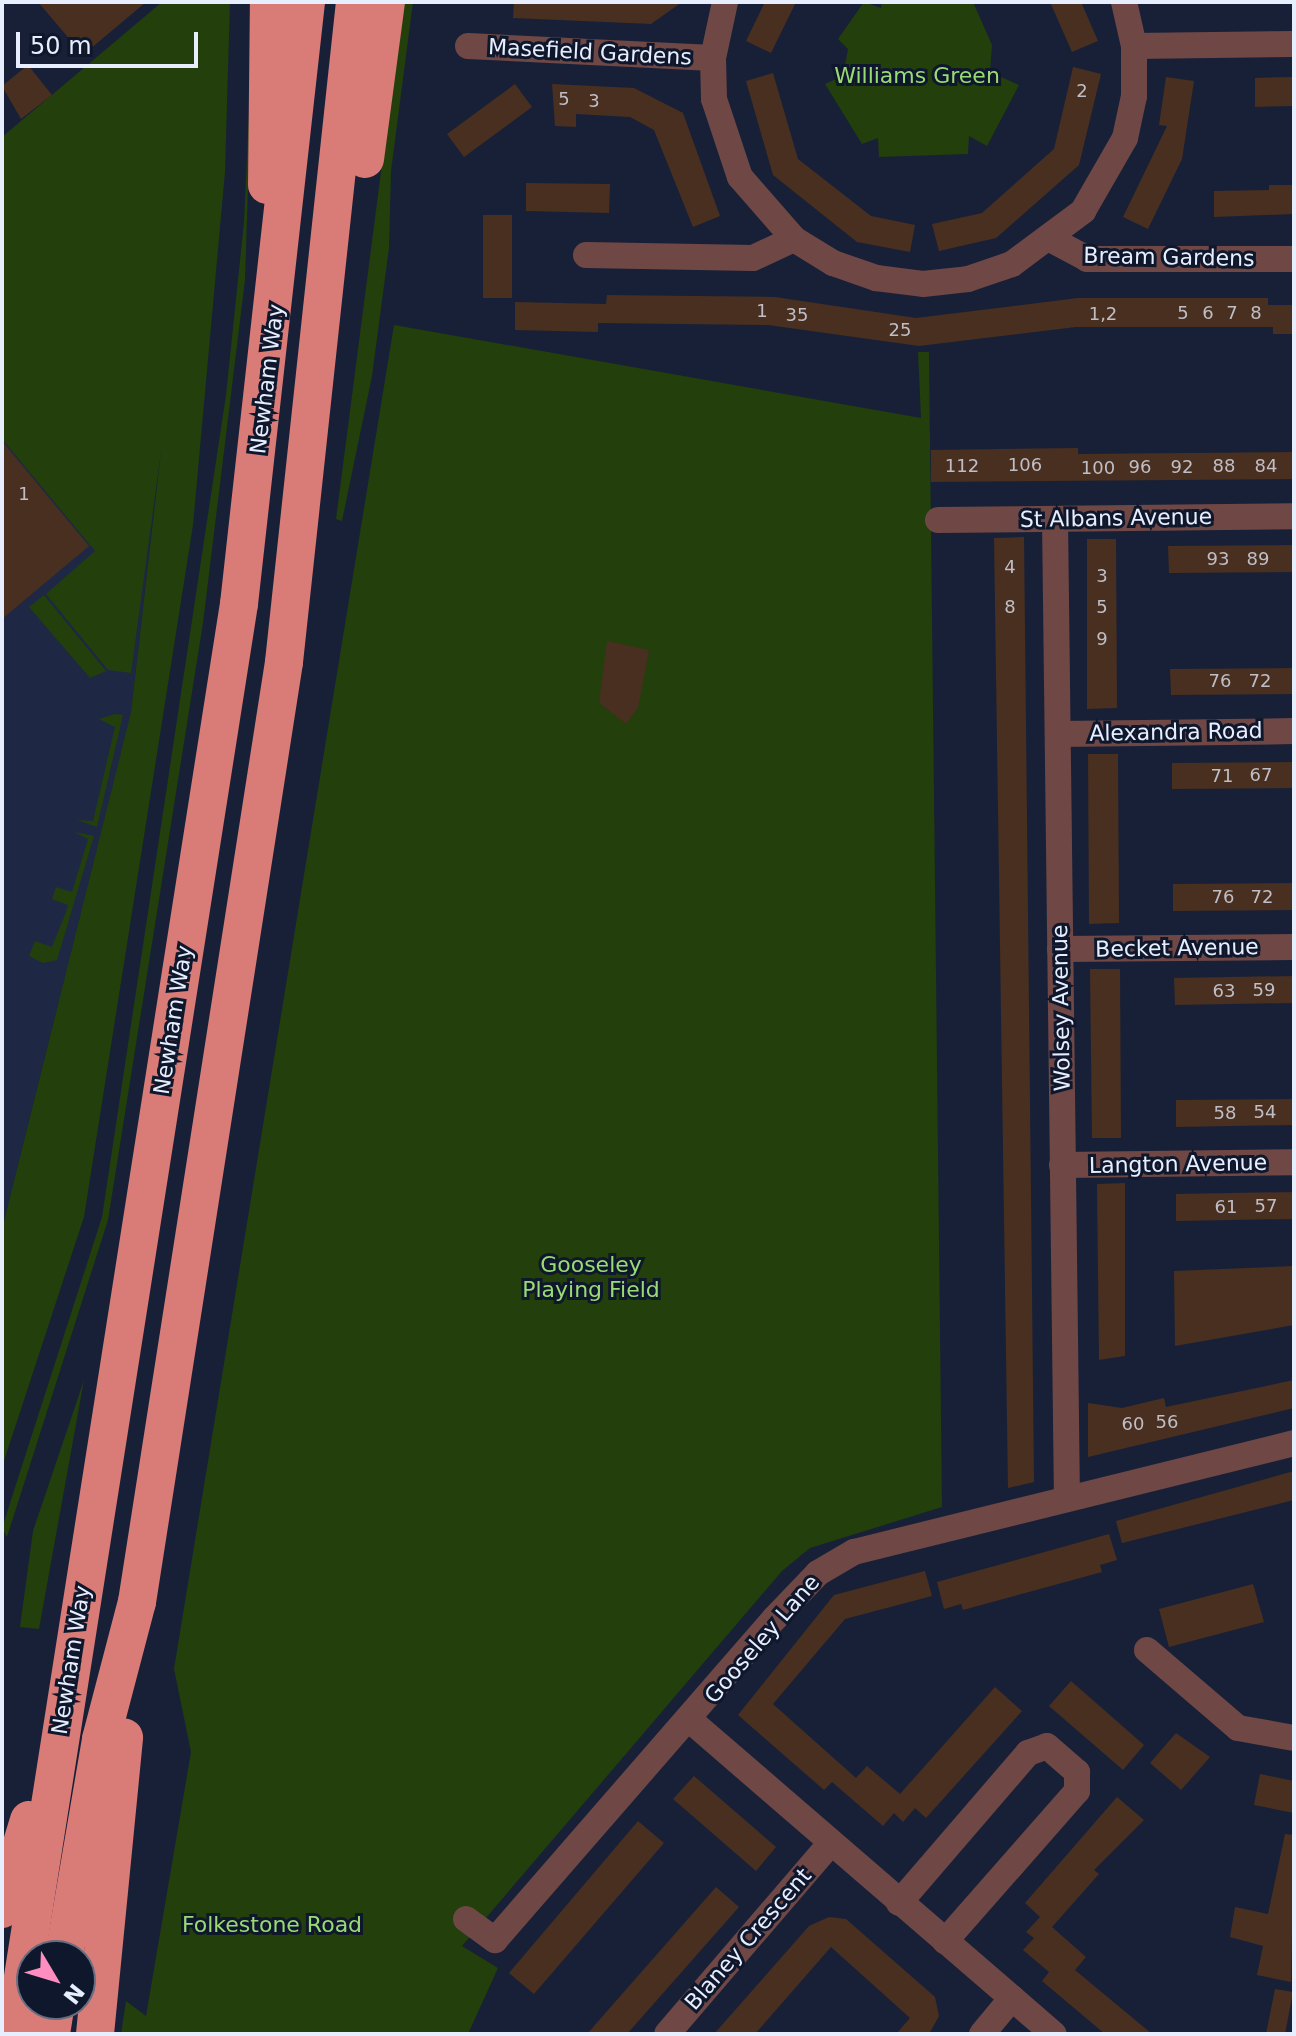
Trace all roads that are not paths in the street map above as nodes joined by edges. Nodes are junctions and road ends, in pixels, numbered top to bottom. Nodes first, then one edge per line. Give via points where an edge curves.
1 (269, 2) edge
2 (306, 2) edge
3 (355, 2) edge
4 (386, 2) edge
5 (725, 2) edge
6 (1124, 2) edge
7 (1294, 44) edge
8 (468, 46) dead end
9 (1134, 46) junction
10 (713, 58) junction
11 (794, 239) junction
12 (1052, 240) junction
13 (586, 255) dead end
14 (1292, 259) edge
15 (269, 367) junction
16 (317, 373) junction
17 (1294, 516) edge
18 (1055, 519) junction
19 (938, 520) dead end
20 (1294, 731) edge
21 (1058, 734) junction
22 (1294, 947) edge
23 (1060, 949) junction
24 (1294, 1162) edge
25 (1062, 1165) junction
26 (1294, 1443) edge
27 (1067, 1497) junction
28 (137, 1602) junction
29 (1147, 1650) dead end
30 (61, 1718) junction
31 (691, 1721) junction
32 (1294, 1738) edge
33 (830, 1844) junction
34 (899, 1903) junction
35 (2, 1909) edge
36 (466, 1919) dead end
37 (67, 1940) edge
38 (945, 1941) junction
39 (1012, 1998) junction
40 (14, 2034) edge
41 (95, 2034) edge
42 (667, 2034) edge
43 (982, 2034) edge
44 (1053, 2034) edge

1 - 15 highway
2 - 15 highway, Newham Way
3 - 16 highway, Newham Way
4 - 16 highway via 361,185
5 - 10 street
6 - 9 street
7 - 9 street
8 - 10 street, Masefield Gardens
9 - 12 street via 1134,96 1125,138 1091,200
10 - 11 street via 717,113 740,177
11 - 12 street via 862,273 923,284 968,279 1012,264
11 - 13 street via 753,258
12 - 14 street, Bream Gardens via 1087,259
15 - 30 highway, Newham Way via 222,719
16 - 28 highway, Newham Way via 284,662
17 - 18 street, St Albans Avenue
18 - 19 street, St Albans Avenue
18 - 21 street, Wolsey Avenue
20 - 21 street, Alexandra Road
21 - 23 street, Wolsey Avenue
22 - 23 street, Becket Avenue
23 - 25 street, Wolsey Avenue
24 - 25 street, Langton Avenue
25 - 27 street, Wolsey Avenue
26 - 27 street, Gooseley Lane
27 - 31 street, Gooseley Lane via 854,1552 818,1573
28 - 37 highway, Newham Way via 101,1739
28 - 41 highway
29 - 32 street via 1238,1728
30 - 35 highway
30 - 40 highway, Newham Way
31 - 33 street
31 - 36 street, Gooseley Lane via 495,1940
33 - 34 street
33 - 42 street, Blaney Crescent
34 - 38 street
34 - 38 street via 1028,1753 1047,1746 1077,1772 1077,1791
38 - 39 street
39 - 43 street
39 - 44 street

